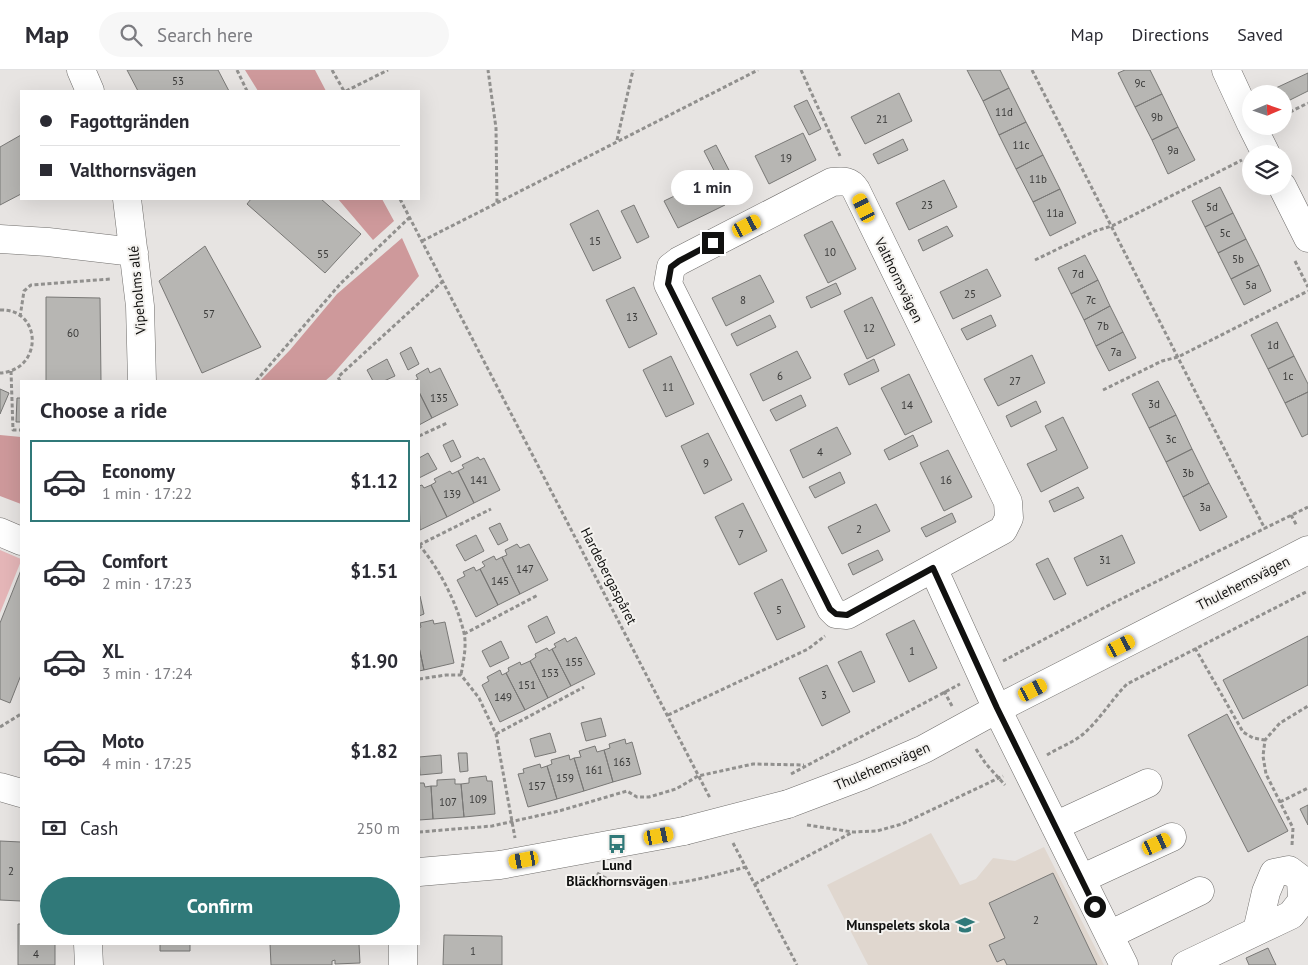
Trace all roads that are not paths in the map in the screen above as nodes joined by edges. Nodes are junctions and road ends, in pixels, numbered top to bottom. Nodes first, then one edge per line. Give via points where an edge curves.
1 (81, 70) edge
2 (1226, 70) edge
3 (90, 90) edge
4 (1242, 104) edge
5 (1286, 195) edge
6 (127, 200) edge
7 (1308, 238) edge
8 (0, 239) edge
9 (135, 264) junction
10 (142, 380) edge
11 (0, 532) edge
12 (1303, 538) edge
13 (20, 541) edge
14 (933, 568) junction
15 (997, 708) junction
16 (1148, 783) dead end
17 (0, 787) edge
18 (20, 793) edge
19 (1056, 826) junction
20 (1172, 837) dead end
21 (1289, 870) road end
22 (420, 872) edge
23 (1081, 880) junction
24 (1200, 891) dead end
25 (1109, 935) junction
26 (88, 945) edge
27 (403, 945) edge
28 (89, 965) edge
29 (403, 965) edge
30 (1124, 965) edge
31 (1186, 965) edge

1 - 3 street
2 - 4 street
5 - 7 street
6 - 9 street, Vipeholms allé
8 - 9 street via 48,242
9 - 10 street, Vipeholms allé
11 - 13 street
12 - 15 street, Thulehemsvägen
14 - 14 street, Valthornsvägen via 1003,530 1009,518 1008,502 853,185 845,181 832,182 671,267 668,284 830,609 836,614 847,615
14 - 15 street
15 - 19 street
15 - 22 street, Thulehemsvägen, bridge via 924,749 862,776 795,814 500,865
16 - 19 street
17 - 18 street
19 - 23 street
20 - 23 street
21 - 31 street via 1302,879 1302,901 1291,915
23 - 25 street
24 - 25 street
25 - 30 street
26 - 28 street
27 - 29 street

